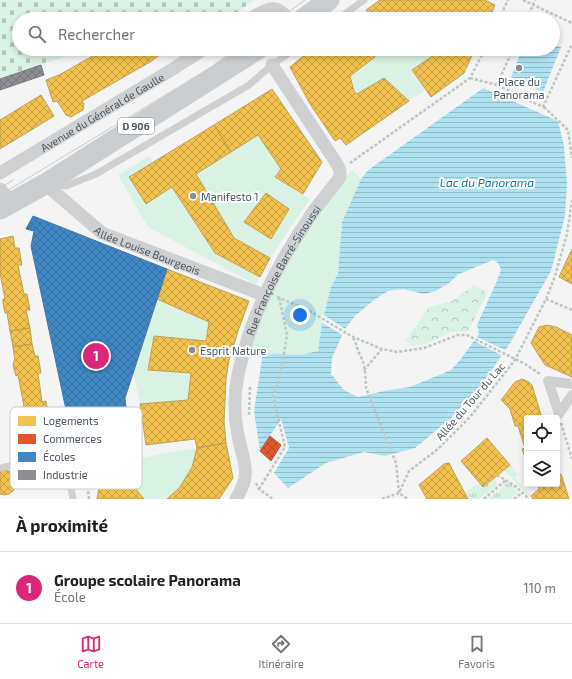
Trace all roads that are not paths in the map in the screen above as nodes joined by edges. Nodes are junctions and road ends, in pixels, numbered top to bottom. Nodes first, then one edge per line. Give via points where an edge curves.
1 (329, 0) edge
2 (364, 0) edge
3 (261, 12) edge
4 (281, 12) edge
5 (313, 12) edge
6 (348, 12) edge
7 (193, 56) edge
8 (247, 56) edge
9 (285, 56) edge
10 (272, 65) junction
11 (0, 173) edge
12 (45, 184) junction
13 (4, 200) edge
14 (264, 295) junction
15 (572, 384) edge
16 (572, 395) edge
17 (10, 466) edge
18 (0, 468) edge
19 (71, 489) edge
20 (73, 499) edge
21 (236, 499) edge

1 - 5 main road
2 - 6 lane
3 - 4 street via 267,8
7 - 11 street, Avenue du Général de Gaulle
8 - 12 main road, D 906
9 - 10 lane
10 - 12 lane via 249,85 96,174 66,186
10 - 14 street, Rue Françoise Barré-Sinoussi via 337,164 340,176 285,254
12 - 13 main road, D 906
12 - 14 street, Allée Louise Bourgeois via 102,232
14 - 21 street, Rue Françoise Barré-Sinoussi via 250,328 238,376 236,422 246,469 243,488
15 - 16 street via 548,382 559,414
17 - 18 lane
19 - 20 lane

